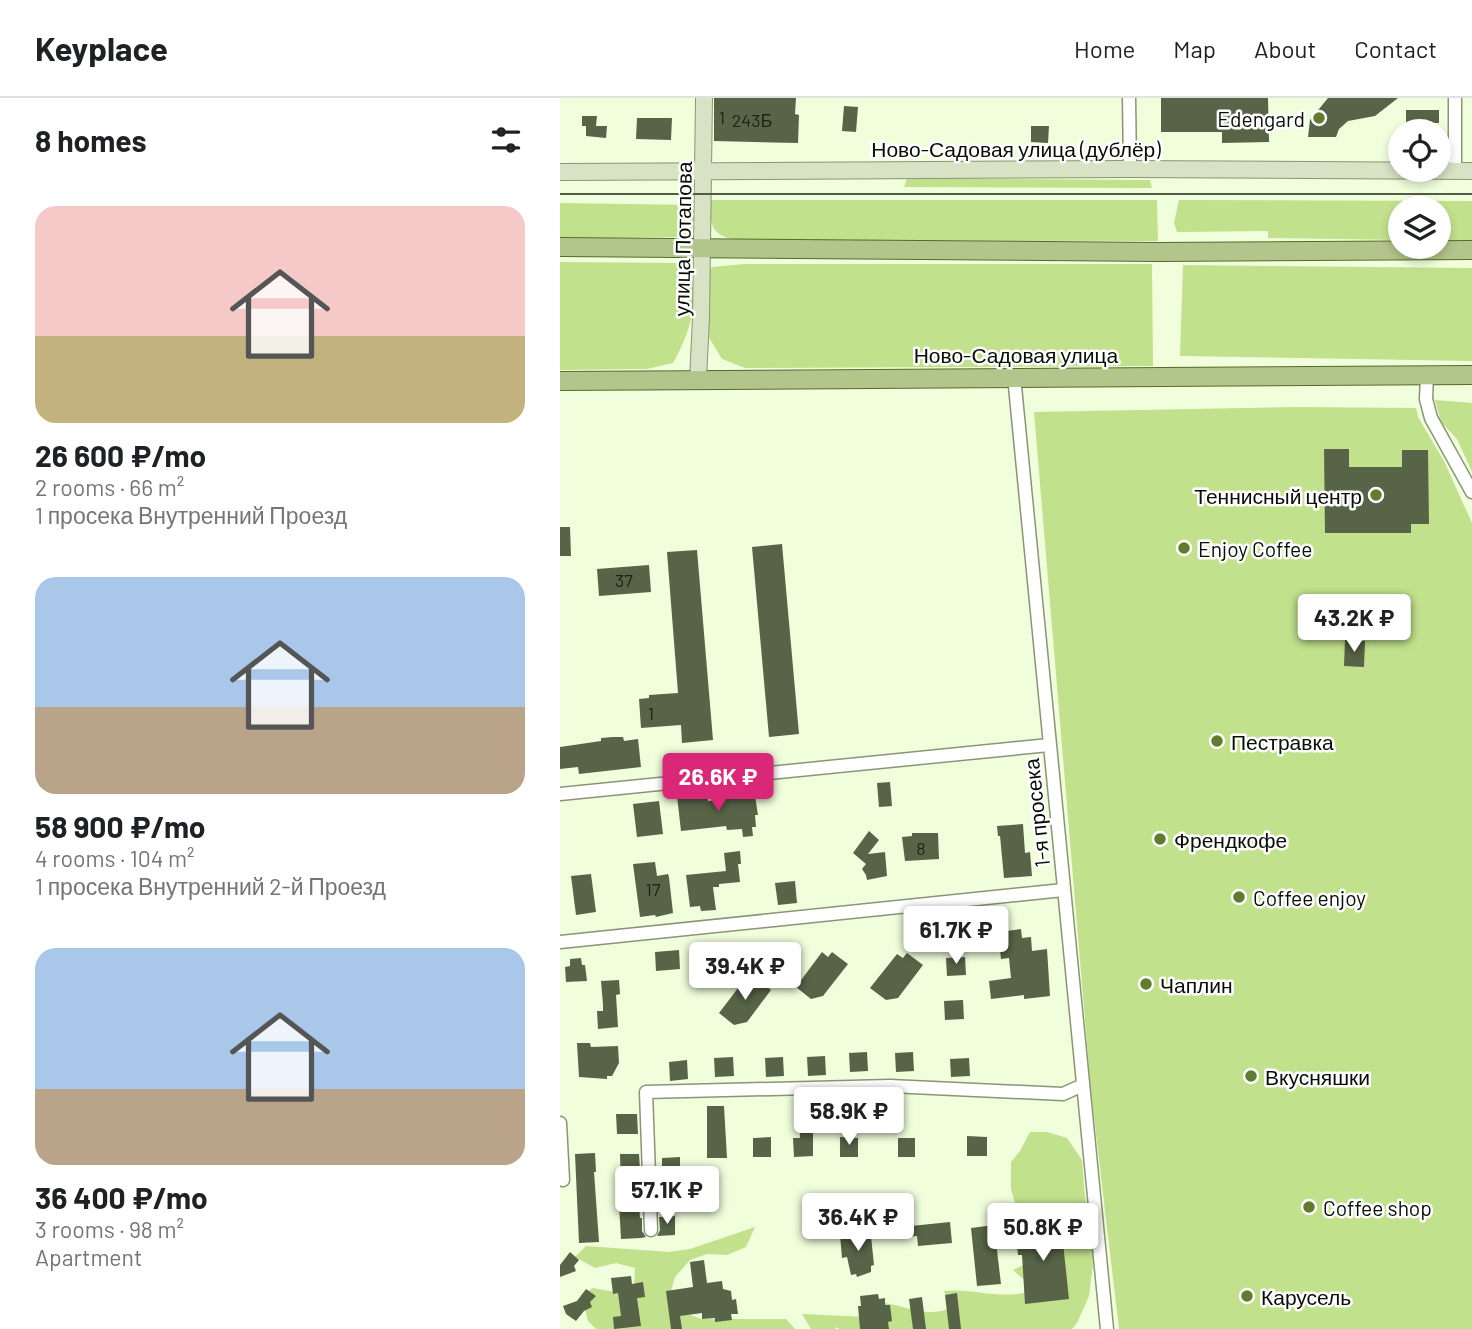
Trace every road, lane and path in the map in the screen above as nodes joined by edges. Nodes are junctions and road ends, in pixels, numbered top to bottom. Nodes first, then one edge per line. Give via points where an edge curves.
1 (704, 98) edge
2 (1129, 98) edge
3 (1455, 98) edge
4 (1130, 169) junction
5 (1455, 170) junction
6 (705, 171) junction
7 (1472, 171) edge
8 (560, 172) edge
9 (560, 247) edge
10 (702, 250) junction
11 (1472, 250) edge
12 (1427, 375) junction
13 (1472, 375) edge
14 (1014, 376) junction
15 (698, 380) junction
16 (560, 381) edge
17 (1472, 492) edge
18 (1049, 745) junction
19 (560, 794) edge
20 (1063, 890) junction
21 (560, 942) edge
22 (1083, 1085) junction
23 (560, 1123) edge
24 (564, 1180) dead end
25 (651, 1230) dead end
26 (1107, 1329) edge

1 - 6 street, улица Потапова
2 - 4 street
3 - 5 street
4 - 5 street, Ново-Садовая улица (дублёр)
4 - 6 street, Ново-Садовая улица (дублёр)
5 - 7 street, Ново-Садовая улица (дублёр)
6 - 8 street, Ново-Садовая улица (дублёр)
6 - 10 street, улица Потапова
9 - 10 main road
10 - 11 main road
10 - 15 street, улица Потапова
12 - 13 main road, Ново-Садовая улица
12 - 14 main road, Ново-Садовая улица
12 - 17 street via 1431,418
14 - 15 main road, Ново-Садовая улица
14 - 18 street, 1-я просека
15 - 16 main road, Ново-Садовая улица
18 - 19 street
18 - 20 street, 1-я просека
20 - 21 street
20 - 22 street, 1-я просека
22 - 25 street via 1063,1094 890,1086 646,1092
22 - 26 street, 1-я просека
23 - 24 street

